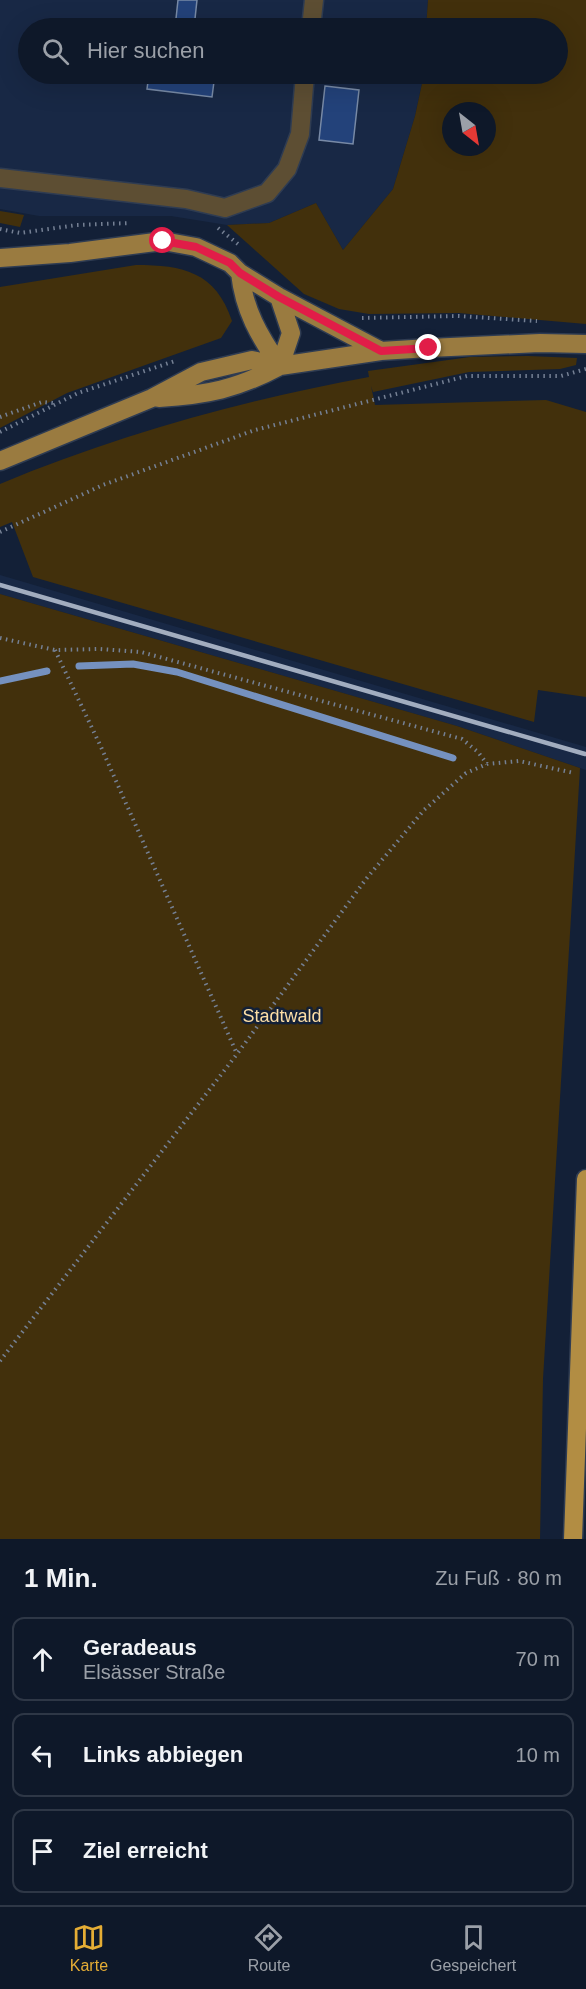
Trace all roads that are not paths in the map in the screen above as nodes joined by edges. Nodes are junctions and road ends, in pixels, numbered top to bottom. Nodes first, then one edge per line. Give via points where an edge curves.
1 (314, 0) edge
2 (312, 18) edge
3 (304, 84) edge
4 (0, 178) edge
5 (0, 258) edge
6 (240, 273) junction
7 (279, 297) junction
8 (586, 344) edge
9 (381, 351) junction
10 (280, 366) junction
11 (0, 461) edge
12 (586, 1179) edge
13 (573, 1539) edge

1 - 2 lane
3 - 4 lane via 300,134 287,169 267,193 225,208
5 - 6 main road via 70,254 163,241 196,247 230,263
6 - 7 main road
6 - 10 main road via 243,299 260,338
7 - 9 main road
7 - 10 main road via 291,333
8 - 9 main road
9 - 10 main road
10 - 11 main road via 252,360 201,372 152,398
12 - 13 highway

